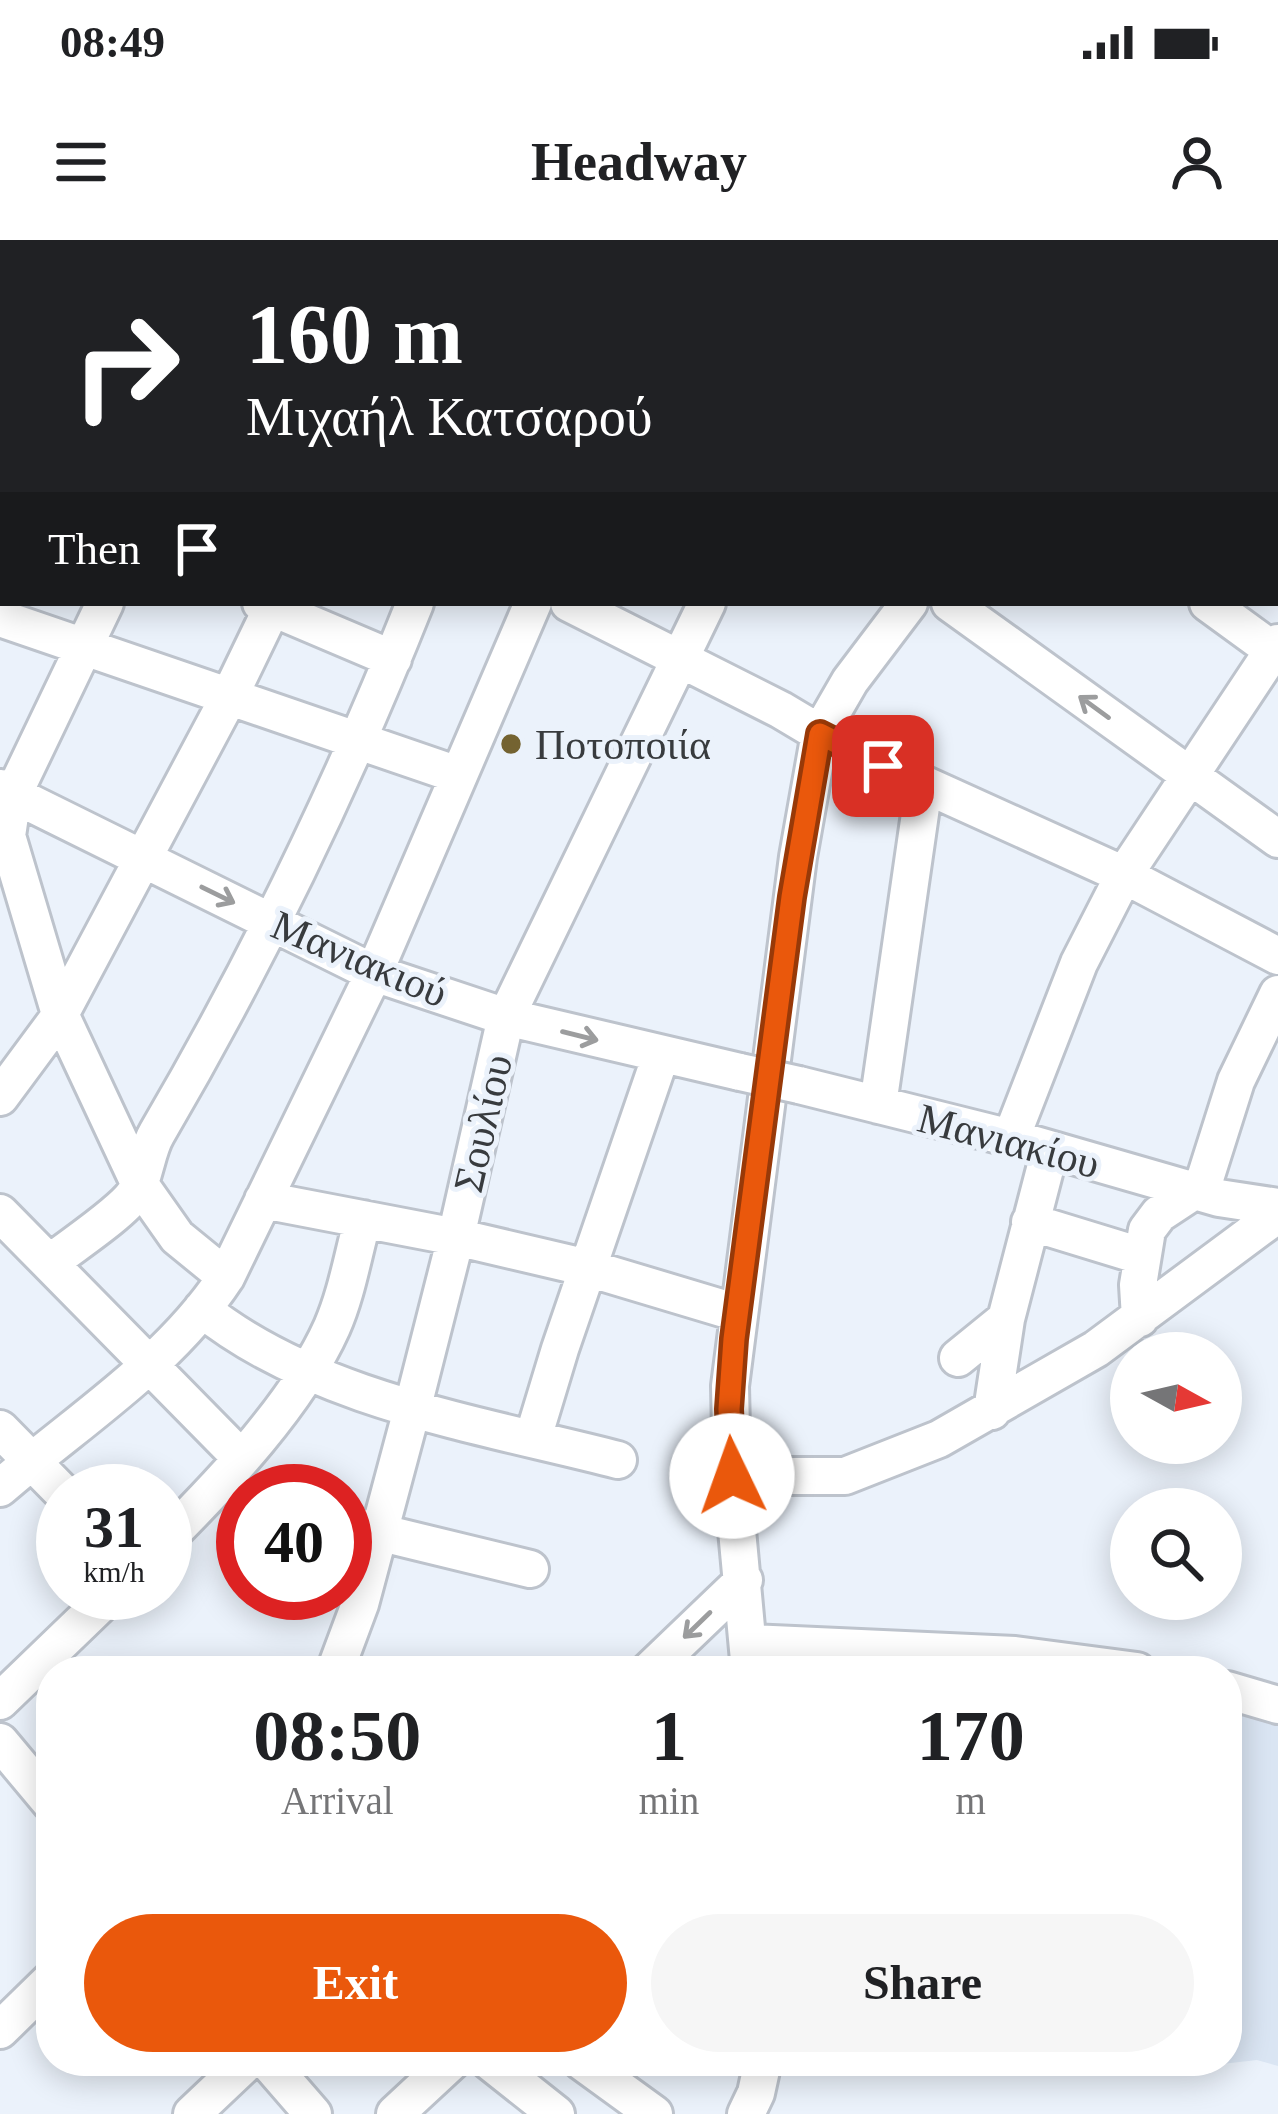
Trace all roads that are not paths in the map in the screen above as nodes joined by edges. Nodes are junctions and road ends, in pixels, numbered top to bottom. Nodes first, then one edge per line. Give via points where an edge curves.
1 (103, 606) edge
2 (267, 606) edge
3 (269, 606) edge
4 (414, 606) edge
5 (531, 606) edge
6 (575, 606) edge
7 (705, 606) edge
8 (907, 606) edge
9 (954, 606) edge
10 (1212, 606) edge
11 (0, 618) edge
12 (83, 646) junction
13 (1276, 649) edge
14 (678, 658) junction
15 (393, 659) junction
16 (229, 697) junction
17 (820, 734) junction
18 (357, 740) junction
19 (458, 775) junction
20 (1189, 776) junction
21 (924, 786) junction
22 (7, 791) edge
23 (1278, 838) edge
24 (144, 858) junction
25 (1124, 875) junction
26 (270, 920) junction
27 (1276, 952) edge
28 (374, 973) junction
29 (1278, 994) edge
30 (60, 1014) junction
31 (506, 1017) junction
32 (661, 1055) junction
33 (740, 1072) joint
34 (0, 1097) edge
35 (878, 1105) junction
36 (1011, 1138) junction
37 (1050, 1150) junction
38 (139, 1183) junction
39 (1198, 1192) junction
40 (262, 1200) junction
41 (1278, 1210) edge
42 (0, 1213) edge
43 (363, 1219) junction
44 (1030, 1222) junction
45 (457, 1237) junction
46 (1141, 1256) junction
47 (50, 1263) junction
48 (587, 1268) junction
49 (226, 1277) junction
50 (202, 1310) junction
51 (738, 1313) junction
52 (1140, 1318) junction
53 (1006, 1319) junction
54 (958, 1358) dead end
55 (151, 1364) junction
56 (306, 1373) junction
57 (413, 1406) junction
58 (992, 1411) junction
59 (0, 1430) edge
60 (533, 1438) junction
61 (240, 1457) junction
62 (618, 1460) dead end
63 (31, 1461) junction
64 (238, 1464) edge
65 (36, 1466) edge
66 (732, 1476) junction
67 (0, 1488) edge
68 (372, 1504) edge
69 (372, 1530) edge
70 (530, 1569) dead end
71 (744, 1580) junction
72 (84, 1620) edge
73 (355, 1620) edge
74 (47, 1656) edge
75 (341, 1656) edge
76 (665, 1656) edge
77 (750, 1656) edge
78 (882, 1656) edge
79 (1023, 1656) edge
80 (36, 1666) edge
81 (1242, 1694) edge
82 (0, 1701) edge
83 (1278, 1705) edge
84 (0, 1742) edge
85 (36, 1785) edge
86 (36, 1995) edge
87 (0, 2030) edge
88 (232, 2076) edge
89 (280, 2076) edge
90 (436, 2076) edge
91 (509, 2076) edge
92 (602, 2076) edge
93 (760, 2076) edge
94 (192, 2114) edge
95 (313, 2114) edge
96 (395, 2114) edge
97 (556, 2114) edge
98 (654, 2114) edge
99 (746, 2114) edge

1 - 12 street
2 - 16 street
3 - 15 street
4 - 15 street
5 - 19 street
6 - 14 street
7 - 14 street, Σουλίου
8 - 17 street
20 -> 9 street
10 - 13 street
11 - 12 street
12 - 16 street
12 - 22 street
13 - 20 street
14 - 17 street
14 - 31 street, Σουλίου
15 - 18 street
16 - 18 street
16 - 24 street
17 - 21 street
17 - 51 street
18 - 19 street
18 - 26 street
19 - 28 street
20 - 23 street
20 - 25 street
21 - 25 street
21 - 35 street
22 - 24 street, Μανιακιού
22 - 30 street via 7,836
24 -> 26 street, Μανιακιού
24 - 30 street
25 - 27 street
25 - 36 street via 1079,962
26 - 28 street, Μανιακιού
26 - 38 street via 151,1144
28 - 31 street, Μανιακιού
28 - 40 street
29 - 39 street via 1236,1081
30 - 34 street
30 - 38 street
31 -> 32 street, Μανιακιού
31 - 45 street, Σουλίου
32 - 33 street, Μανιακιού
32 - 48 street
33 - 35 street, Μανιακίου, bridge
35 - 36 street, Μανιακίου
36 - 37 street, Μανιακίου
37 - 39 street, Μανιακίου
37 - 44 street
38 - 47 street
38 - 49 street via 182,1243
39 - 41 street, Μανιακίου
39 - 46 street via 1151,1223
40 - 43 street
40 - 49 street
41 - 52 street
42 - 47 street
43 - 45 street
43 - 56 street via 335,1319
44 - 46 street
44 - 53 street
45 - 48 street
45 - 57 street, Σουλίου
46 - 52 street
47 - 55 street
48 - 51 street
48 - 60 street
49 - 50 street
50 - 55 street
50 - 56 street
51 - 66 street
52 - 58 street
53 - 54 street
53 - 58 street
55 - 61 street
55 - 63 street
56 - 57 street
56 - 61 street
57 - 60 street
57 - 68 street, Σουλίου
58 - 66 street via 844,1476
59 - 63 street
60 - 62 street
61 - 64 street
63 - 65 street
63 - 67 street
66 - 71 street
69 - 70 street
71 -> 76 street
71 - 77 street
72 - 74 street
73 - 75 street, Σουλίου
78 - 79 street
80 - 82 street
81 - 83 street
84 - 85 street
86 - 87 street
88 - 94 street
89 - 95 street
90 - 96 street
91 - 97 street
92 - 98 street
93 - 99 street

